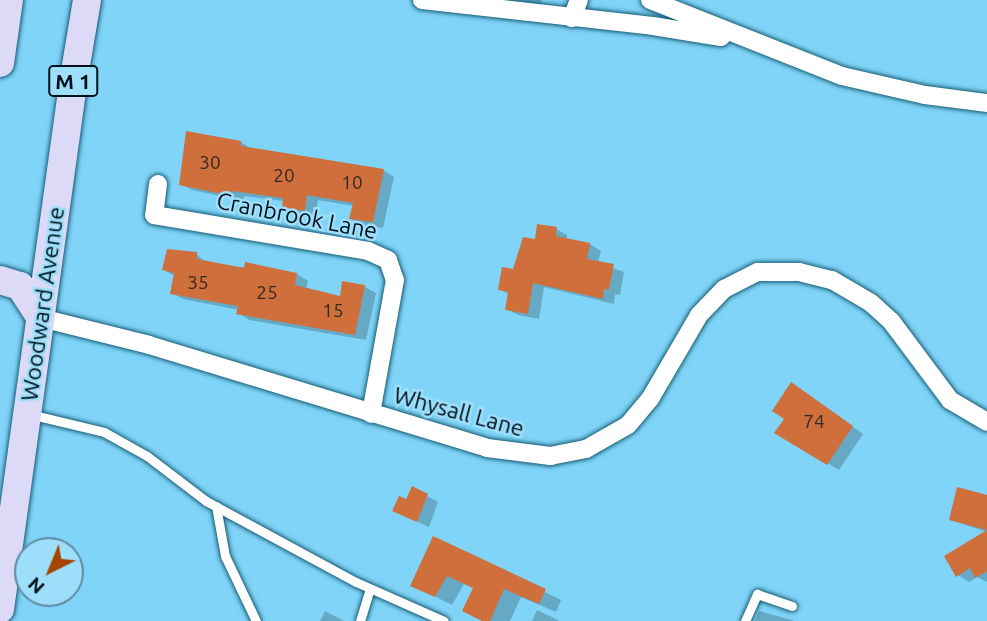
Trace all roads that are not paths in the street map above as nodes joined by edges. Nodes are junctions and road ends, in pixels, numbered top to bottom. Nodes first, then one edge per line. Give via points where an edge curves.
1 (9, 0) edge
2 (87, 0) edge
3 (579, 0) edge
4 (650, 0) edge
5 (431, 1) edge
6 (572, 18) junction
7 (752, 43) junction
8 (0, 63) edge
9 (987, 103) edge
10 (159, 184) dead end
11 (0, 280) edge
12 (41, 318) junction
13 (28, 413) junction
14 (371, 414) junction
15 (987, 422) edge
16 (216, 506) junction
17 (370, 589) junction
18 (792, 606) dead end
19 (0, 609) edge
20 (439, 620) edge
21 (256, 621) edge
22 (360, 621) edge
23 (745, 621) edge

1 - 8 main road
2 - 12 main road, Woodward Avenue / M 1
3 - 6 street
4 - 7 street
5 - 6 street
6 - 7 street
7 - 9 street via 872,84
10 - 14 street, Cranbrook Lane via 154,215 368,251 388,260 394,287
11 - 12 main road via 20,286
12 - 13 main road, Woodward Avenue / M 1
12 - 14 street, Whysall Lane via 149,345
13 - 16 lane via 104,432 147,456
13 - 19 main road, Woodward Avenue / M 1
14 - 15 street, Whysall Lane via 524,455 563,455 586,449 637,416 716,295 745,276 772,271 821,276 862,296 891,321 950,400
16 - 17 lane
16 - 21 lane via 225,556
17 - 20 lane
17 - 22 lane
18 - 23 lane via 757,594

